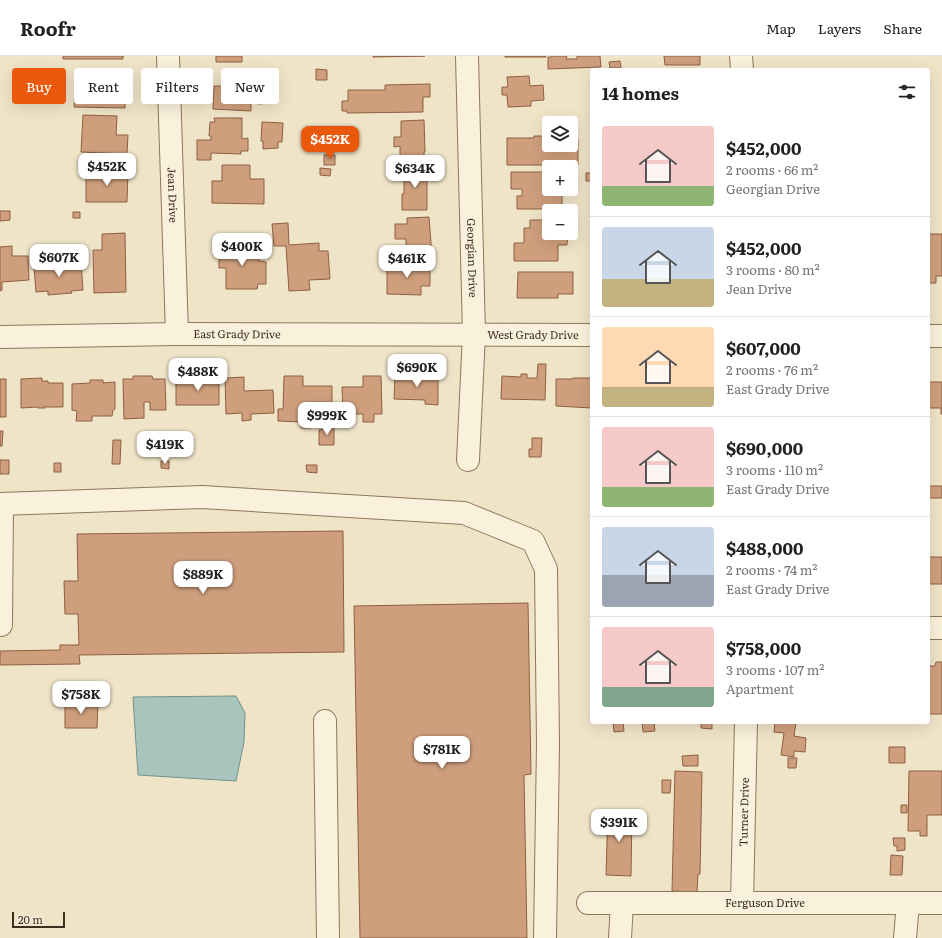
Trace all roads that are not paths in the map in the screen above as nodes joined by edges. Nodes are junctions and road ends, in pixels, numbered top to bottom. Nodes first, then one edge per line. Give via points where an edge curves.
1 (168, 56) edge
2 (467, 56) edge
3 (741, 56) edge
4 (742, 68) edge
5 (177, 334) junction
6 (474, 334) junction
7 (590, 334) edge
8 (930, 336) edge
9 (942, 336) edge
10 (0, 337) edge
11 (468, 460) dead end
12 (1, 504) edge
13 (1, 625) dead end
14 (930, 628) edge
15 (942, 628) edge
16 (325, 721) dead end
17 (746, 724) edge
18 (588, 903) dead end
19 (622, 903) junction
20 (742, 903) junction
21 (908, 903) junction
22 (942, 903) edge
23 (328, 938) edge
24 (545, 938) edge
25 (620, 938) edge
26 (905, 938) edge

1 - 5 street, Jean Drive
2 - 6 street, Georgian Drive
3 - 4 street
5 - 6 street, East Grady Drive
5 - 10 street, East Grady Drive
6 - 7 street, West Grady Drive
6 - 11 street, Georgian Drive
8 - 9 street
12 - 13 street
12 - 24 street via 202,497 464,513 533,540 546,568 548,744
14 - 15 street
16 - 23 street
17 - 20 street, Turner Drive
18 - 19 street, Ferguson Drive
19 - 20 street, Ferguson Drive
19 - 25 street
20 - 21 street, Ferguson Drive
21 - 22 street, Ferguson Drive
21 - 26 street

